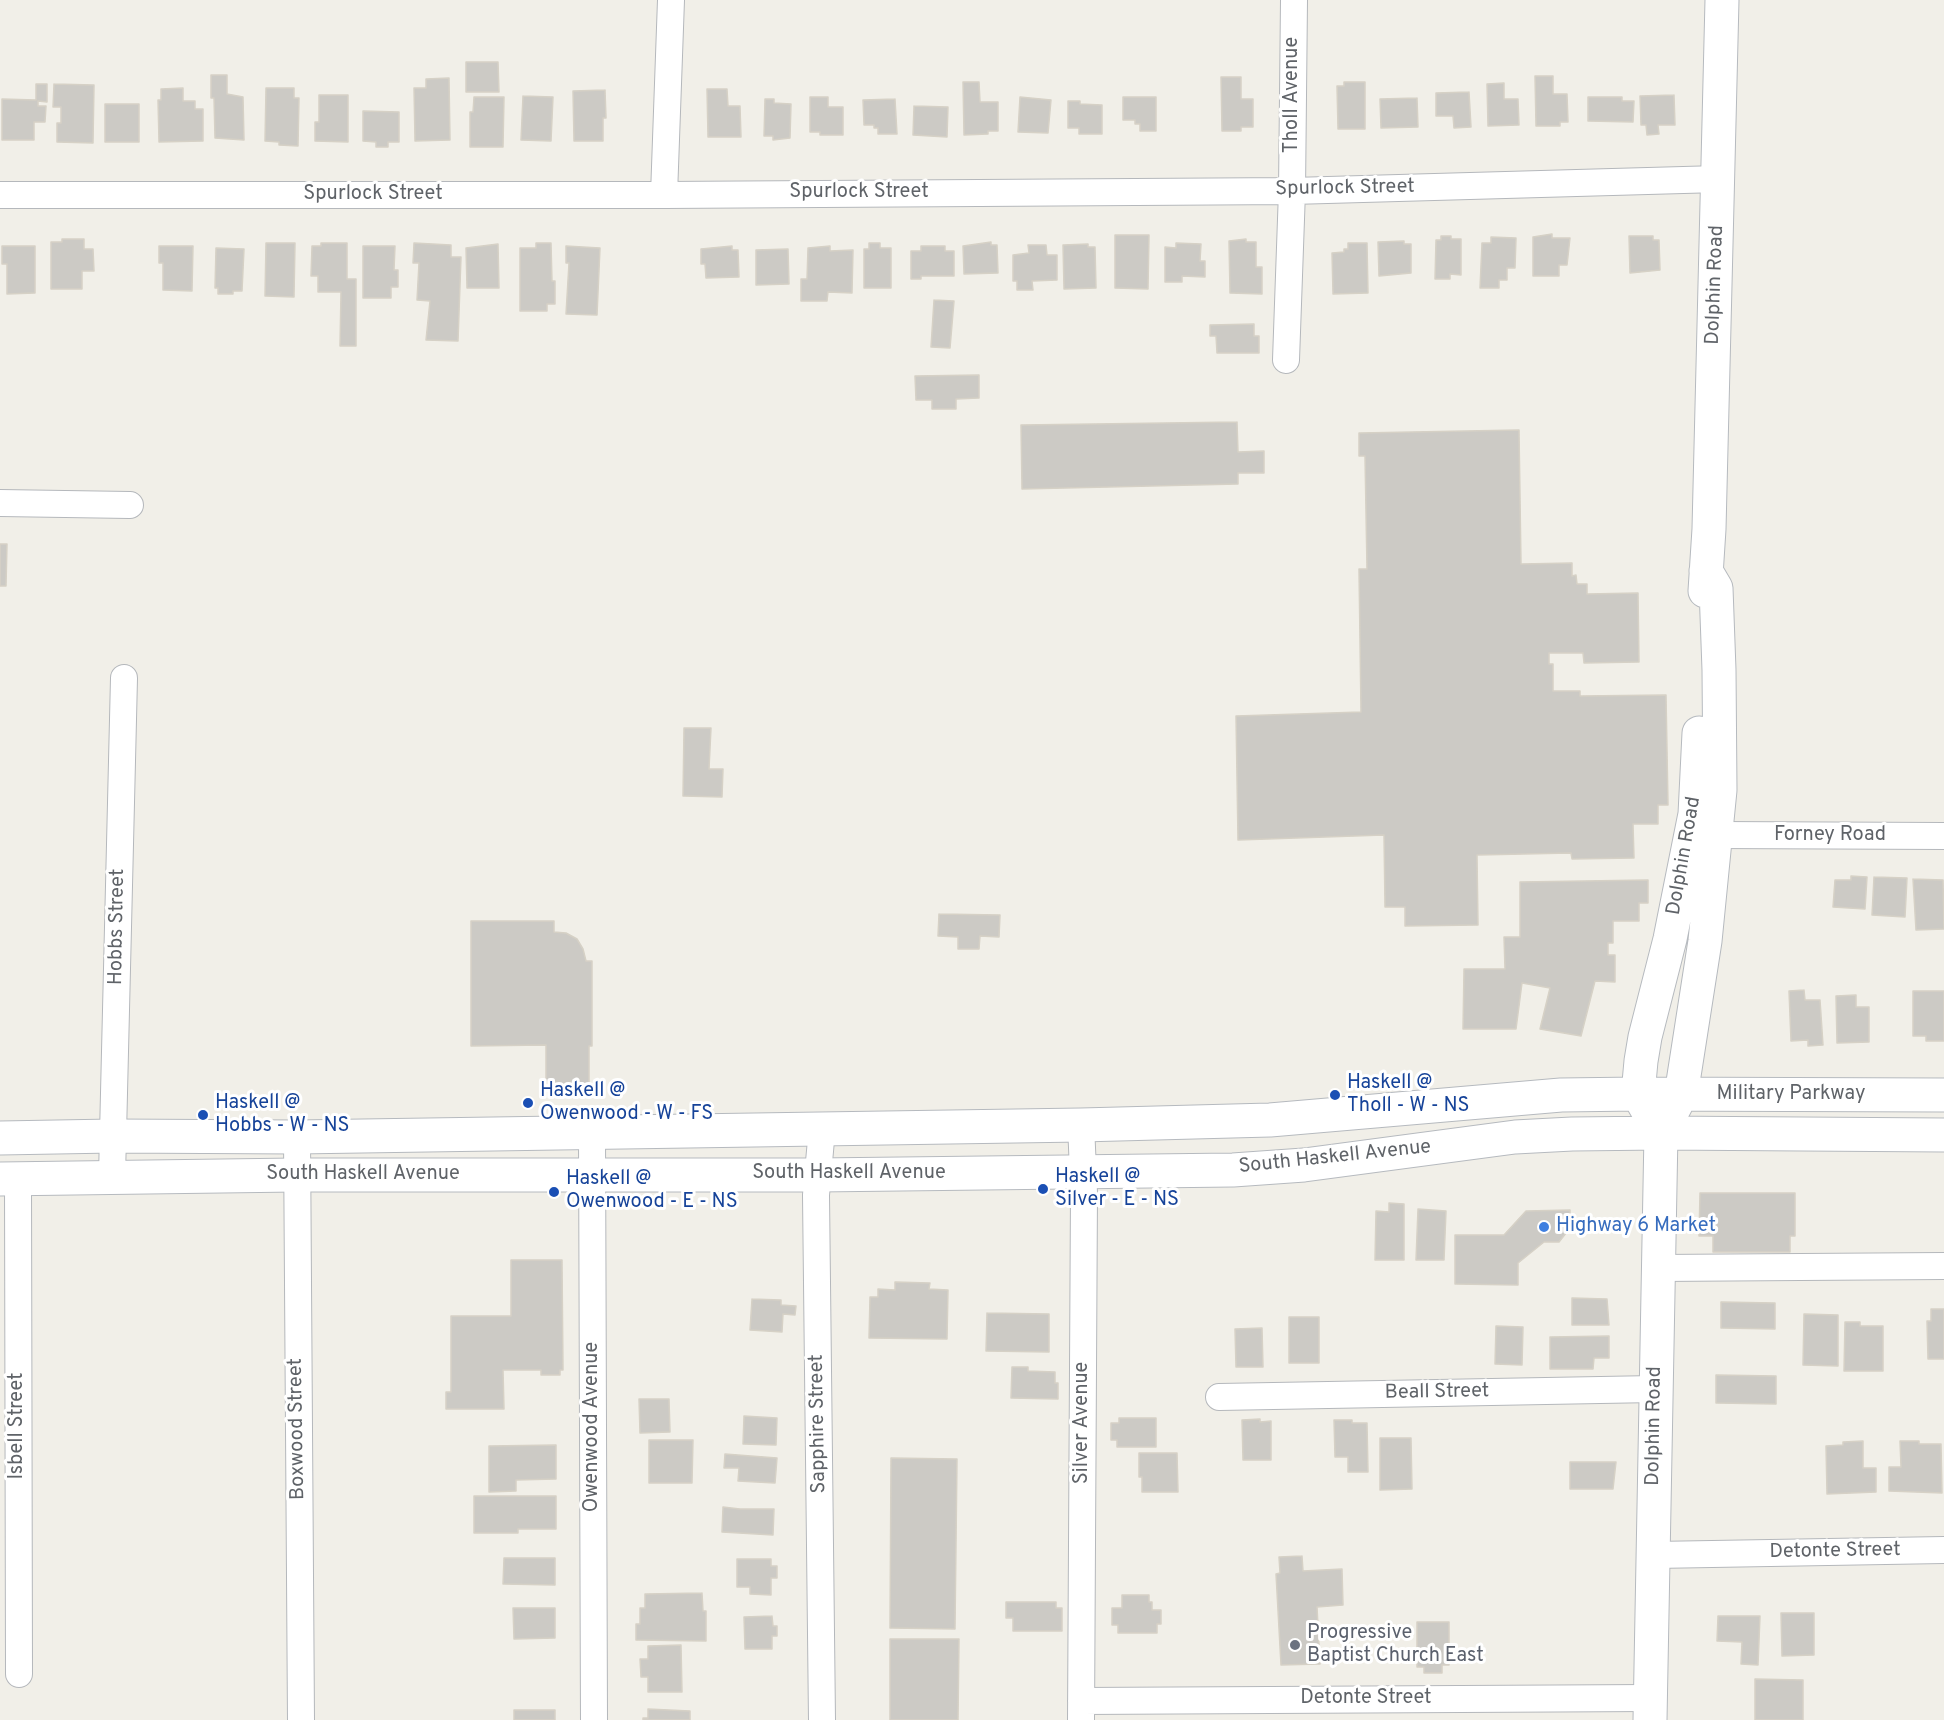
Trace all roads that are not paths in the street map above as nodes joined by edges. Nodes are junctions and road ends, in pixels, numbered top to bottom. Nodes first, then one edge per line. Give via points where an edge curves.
1 (671, 0) edge
2 (1294, 0) edge
3 (1722, 0) edge
4 (1719, 179) junction
5 (1292, 190) junction
6 (0, 195) edge
7 (664, 195) junction
8 (1286, 360) dead end
9 (0, 504) edge
10 (130, 505) dead end
11 (1706, 570) junction
12 (124, 678) dead end
13 (1716, 835) junction
14 (1944, 836) edge
15 (1638, 1094) junction
16 (1680, 1095) junction
17 (1944, 1095) edge
18 (1270, 1120) junction
19 (1081, 1125) junction
20 (822, 1129) junction
21 (1660, 1132) junction
22 (592, 1133) junction
23 (1944, 1135) edge
24 (113, 1136) junction
25 (297, 1137) junction
26 (9, 1138) edge
27 (1271, 1167) junction
28 (1083, 1172) junction
29 (296, 1175) junction
30 (592, 1175) junction
31 (818, 1175) junction
32 (112, 1176) junction
33 (9, 1179) edge
34 (1944, 1266) edge
35 (1658, 1268) junction
36 (1655, 1389) junction
37 (1219, 1397) dead end
38 (1944, 1550) edge
39 (1654, 1555) junction
40 (20, 1674) dead end
41 (1650, 1709) edge
42 (1081, 1711) edge
43 (301, 1720) edge
44 (594, 1720) edge
45 (822, 1720) edge

1 - 7 street
2 - 5 street, Tholl Avenue
3 - 4 main road, Dolphin Road
4 - 5 street, Spurlock Street
4 - 11 main road, Dolphin Road
5 - 7 street, Spurlock Street
5 - 8 street, Tholl Avenue
6 - 7 street, Spurlock Street
9 - 10 street
11 - 13 main road, Dolphin Road via 1716,588 1719,658 1720,790
11 - 15 main road, Dolphin Road via 1695,814 1645,1037
12 - 24 street, Hobbs Street
13 - 14 street, Forney Road
13 - 16 main road, Dolphin Road via 1705,941
15 - 16 main road, Military Parkway
15 - 18 main road, South Haskell Avenue via 1561,1095
15 - 21 main road
16 - 17 main road, Military Parkway
16 - 21 main road, Dolphin Road
18 - 19 main road, South Haskell Avenue
18 - 27 main road
19 - 20 main road, South Haskell Avenue
19 - 28 street, Silver Avenue
20 - 22 main road, South Haskell Avenue
20 - 31 street, Sapphire Street
21 - 23 main road, Military Parkway
21 - 27 main road, South Haskell Avenue via 1515,1137
21 - 35 main road, Dolphin Road
22 - 25 main road, South Haskell Avenue
22 - 30 street, Owenwood Avenue
24 - 25 main road, South Haskell Avenue
24 - 26 main road, South Haskell Avenue
24 - 32 street, Hobbs Street
25 - 29 street, Boxwood Street
26 - 33 main road
27 - 28 main road, South Haskell Avenue
28 - 31 main road, South Haskell Avenue
28 - 42 street, Silver Avenue
29 - 30 main road, South Haskell Avenue
29 - 32 main road, South Haskell Avenue
29 - 43 street, Boxwood Street
30 - 31 main road, South Haskell Avenue
30 - 44 street, Owenwood Avenue
31 - 45 street, Sapphire Street
32 - 33 main road, South Haskell Avenue
33 - 40 street, Isbell Street
34 - 35 street
35 - 36 main road, Dolphin Road
36 - 37 street, Beall Street
36 - 39 main road, Dolphin Road
38 - 39 street, Detonte Street
39 - 41 main road, Dolphin Road
41 - 42 street, Detonte Street

